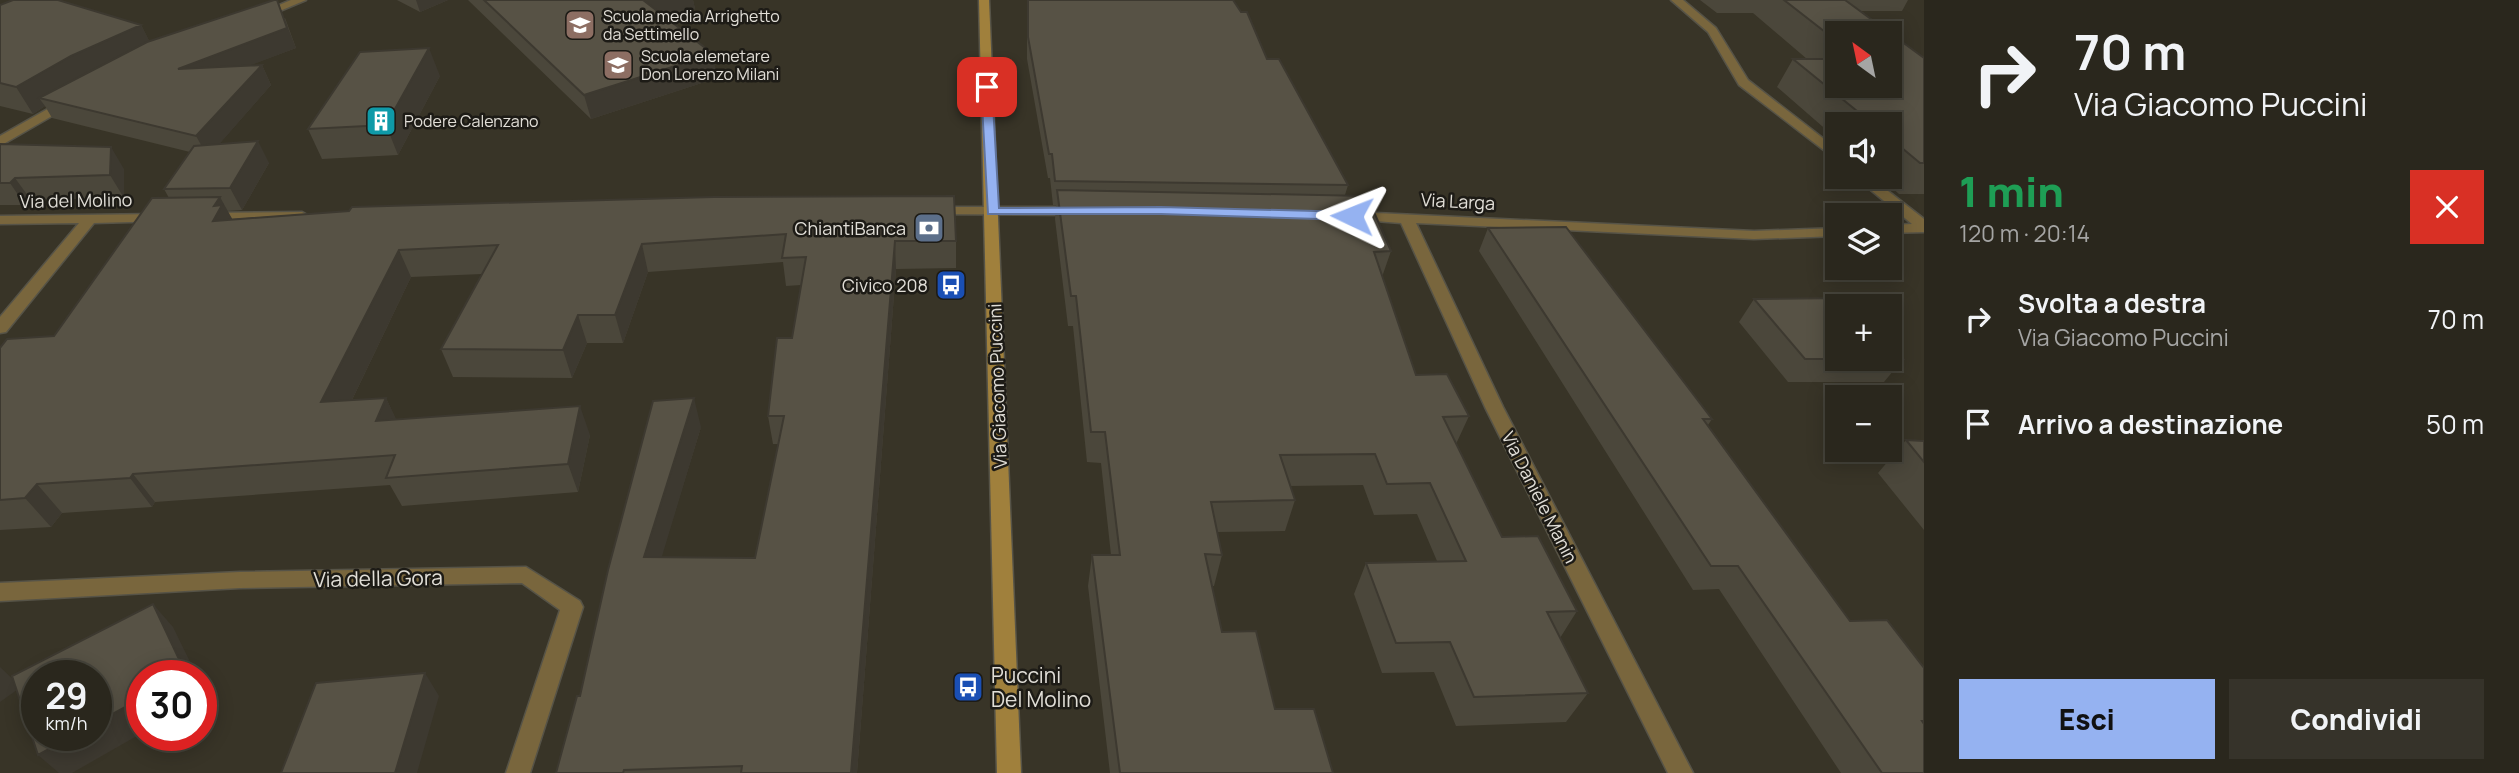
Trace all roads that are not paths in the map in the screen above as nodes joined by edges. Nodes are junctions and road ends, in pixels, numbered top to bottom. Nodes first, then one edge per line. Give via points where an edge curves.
1 (301, 0) edge
2 (984, 0) edge
3 (1676, 0) edge
4 (251, 19) edge
5 (80, 94) edge
6 (0, 142) edge
7 (1825, 147) edge
8 (1877, 189) edge
9 (911, 211) edge
10 (1097, 211) edge
11 (992, 212) junction
12 (312, 216) edge
13 (1338, 216) edge
14 (1406, 218) junction
15 (90, 219) junction
16 (0, 220) edge
17 (1924, 227) edge
18 (1902, 228) edge
19 (1825, 232) edge
20 (0, 328) edge
21 (0, 592) edge
22 (518, 773) edge
23 (1009, 773) edge
24 (1681, 773) edge

1 - 4 street
2 - 11 street, Via Giacomo Puccini
3 - 7 street via 1712,30 1744,82
5 - 6 street
8 - 17 street
9 - 11 street
10 - 11 street
11 - 23 street, Via Giacomo Puccini
12 - 15 street, Via del Molino
13 - 14 street, Via Larga
14 - 19 street, Via Larga via 1754,235
14 - 24 street, Via Daniele Manin via 1494,407
15 - 16 street, Via del Molino
15 - 20 street
17 - 18 street
21 - 22 street, Via della Gora via 240,580 526,575 572,607

